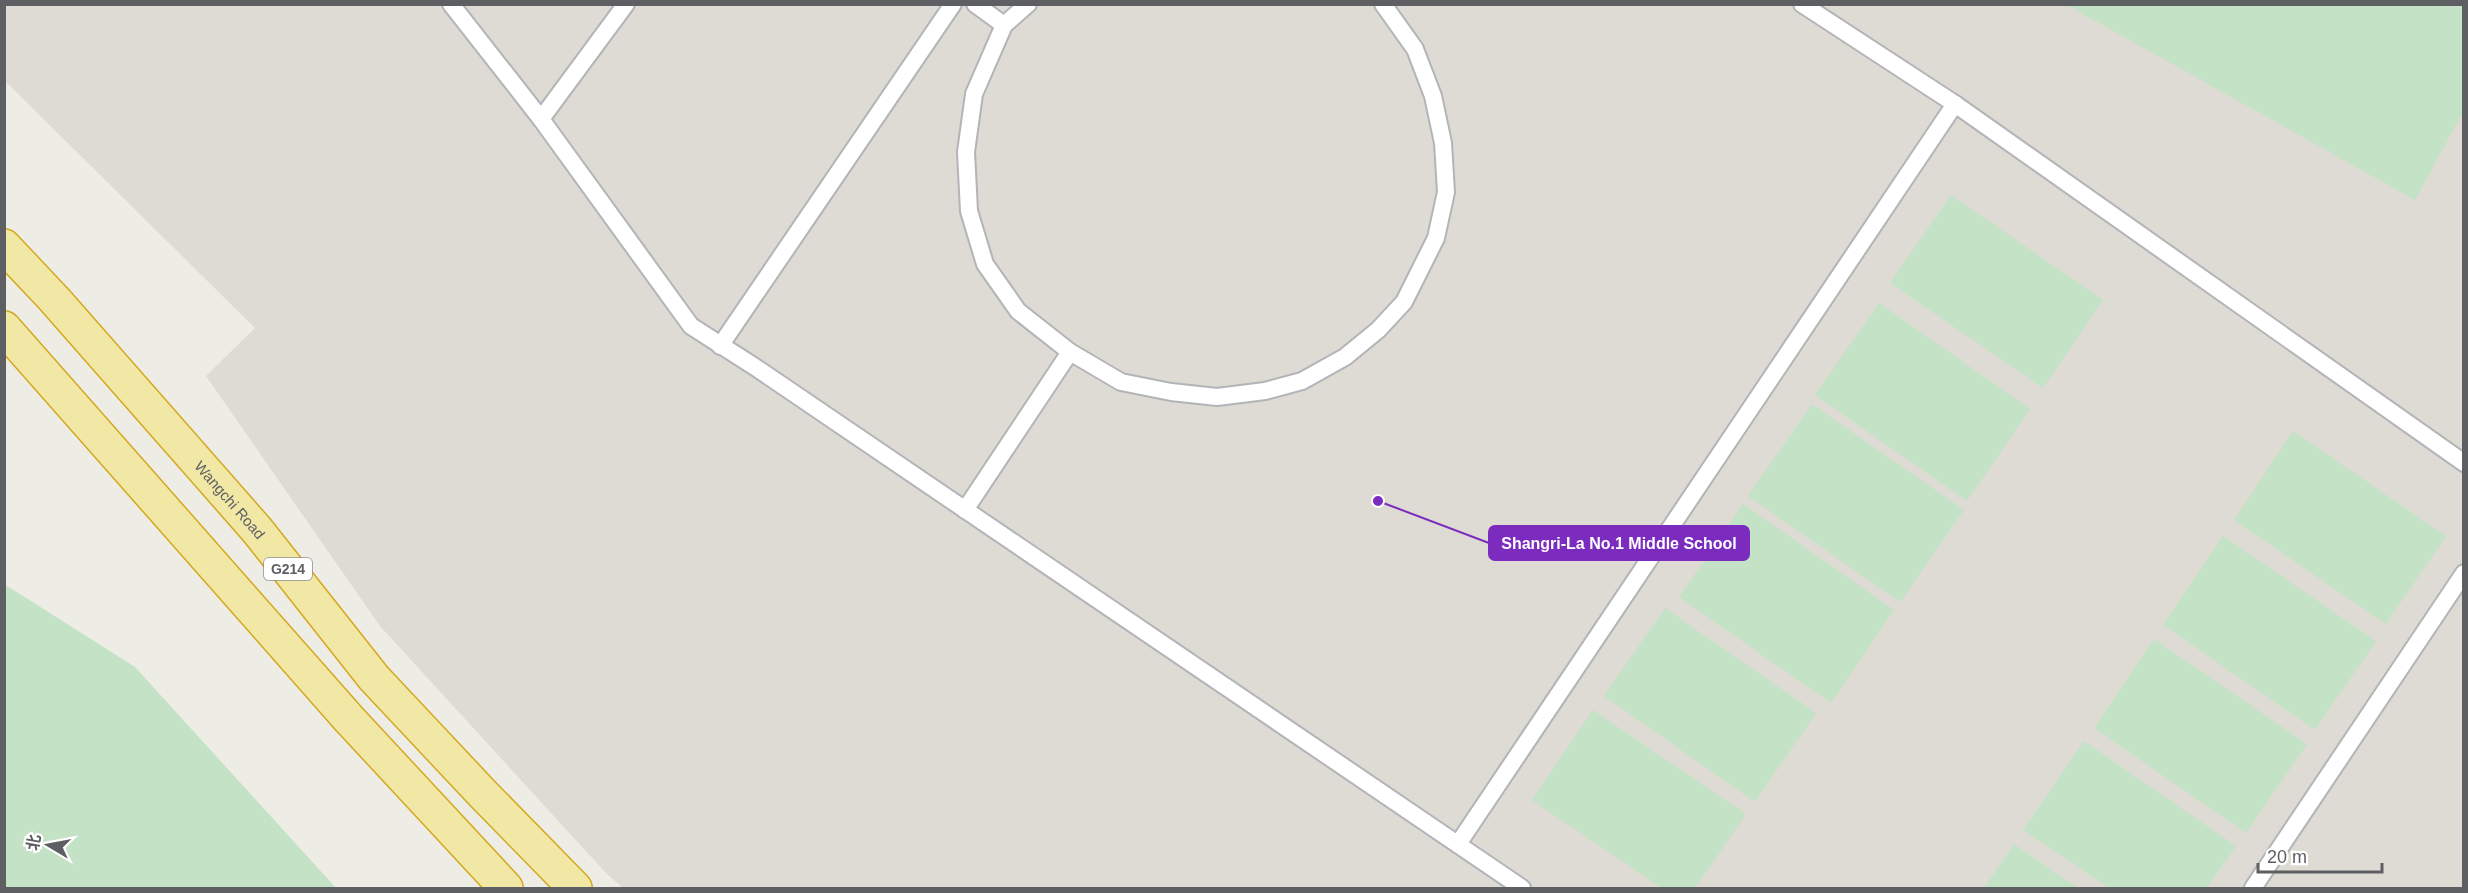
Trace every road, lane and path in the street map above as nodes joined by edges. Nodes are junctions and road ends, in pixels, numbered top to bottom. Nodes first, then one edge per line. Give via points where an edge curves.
1 (451, 4) edge
2 (626, 4) edge
3 (953, 4) edge
4 (975, 4) edge
5 (1028, 4) edge
6 (1383, 4) edge
7 (1802, 4) edge
8 (1004, 25) junction
9 (1955, 104) junction
10 (541, 119) junction
11 (4, 246) edge
12 (4, 328) edge
13 (720, 346) junction
14 (1070, 352) junction
15 (2463, 463) edge
16 (965, 510) junction
17 (2463, 573) edge
18 (1458, 844) junction
19 (506, 888) edge
20 (575, 888) edge
21 (1522, 888) edge
22 (2253, 888) edge

1 - 10 lane
2 - 10 lane
3 - 13 lane
4 - 8 lane
5 - 8 lane
6 - 14 lane via 1415,49 1433,96 1443,143 1446,192 1436,238 1398,309 1345,357 1302,381 1265,391 1217,397 1170,392 1121,382
7 - 9 lane
8 - 14 lane via 974,94 966,152 969,211 985,264 1018,311
9 - 15 lane
9 - 18 lane
10 - 13 lane via 691,326
11 - 20 highway, Wangchi Road / G214 via 257,530 374,678
12 - 19 highway via 349,720
13 - 16 lane
14 - 16 lane
16 - 18 lane
17 - 22 lane
18 - 21 lane

